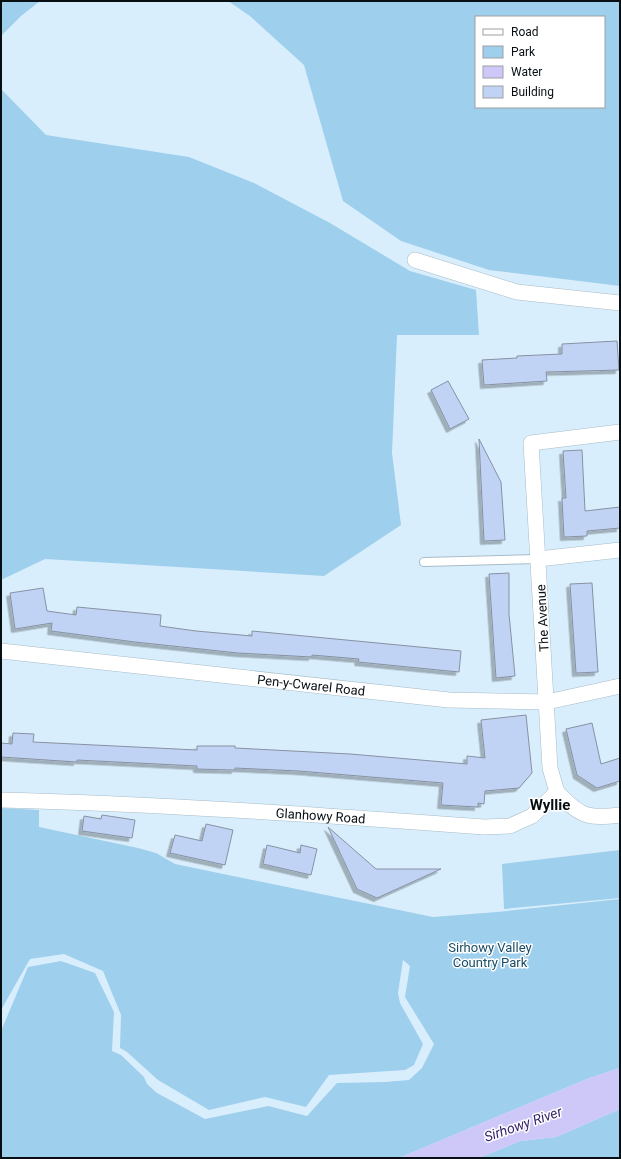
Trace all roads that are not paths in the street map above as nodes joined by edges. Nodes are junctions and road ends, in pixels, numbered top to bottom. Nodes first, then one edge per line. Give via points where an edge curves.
1 (415, 260) dead end
2 (620, 303) edge
3 (620, 432) edge
4 (620, 550) edge
5 (538, 559) junction
6 (424, 562) dead end
7 (1, 651) edge
8 (620, 686) edge
9 (547, 702) junction
10 (557, 792) junction
11 (1, 800) edge
12 (620, 815) edge

1 - 2 street via 517,292
3 - 5 street, The Avenue via 531,443
4 - 5 street
5 - 6 lane
5 - 9 street, The Avenue
7 - 9 street, Pen-y-Cwarel Road via 449,700
8 - 9 street, Pen-y-Cwarel Road
9 - 10 street, The Avenue via 550,768
10 - 11 street, Glanhowy Road via 532,816 510,826 484,827 143,804
10 - 12 street via 576,811 599,818

